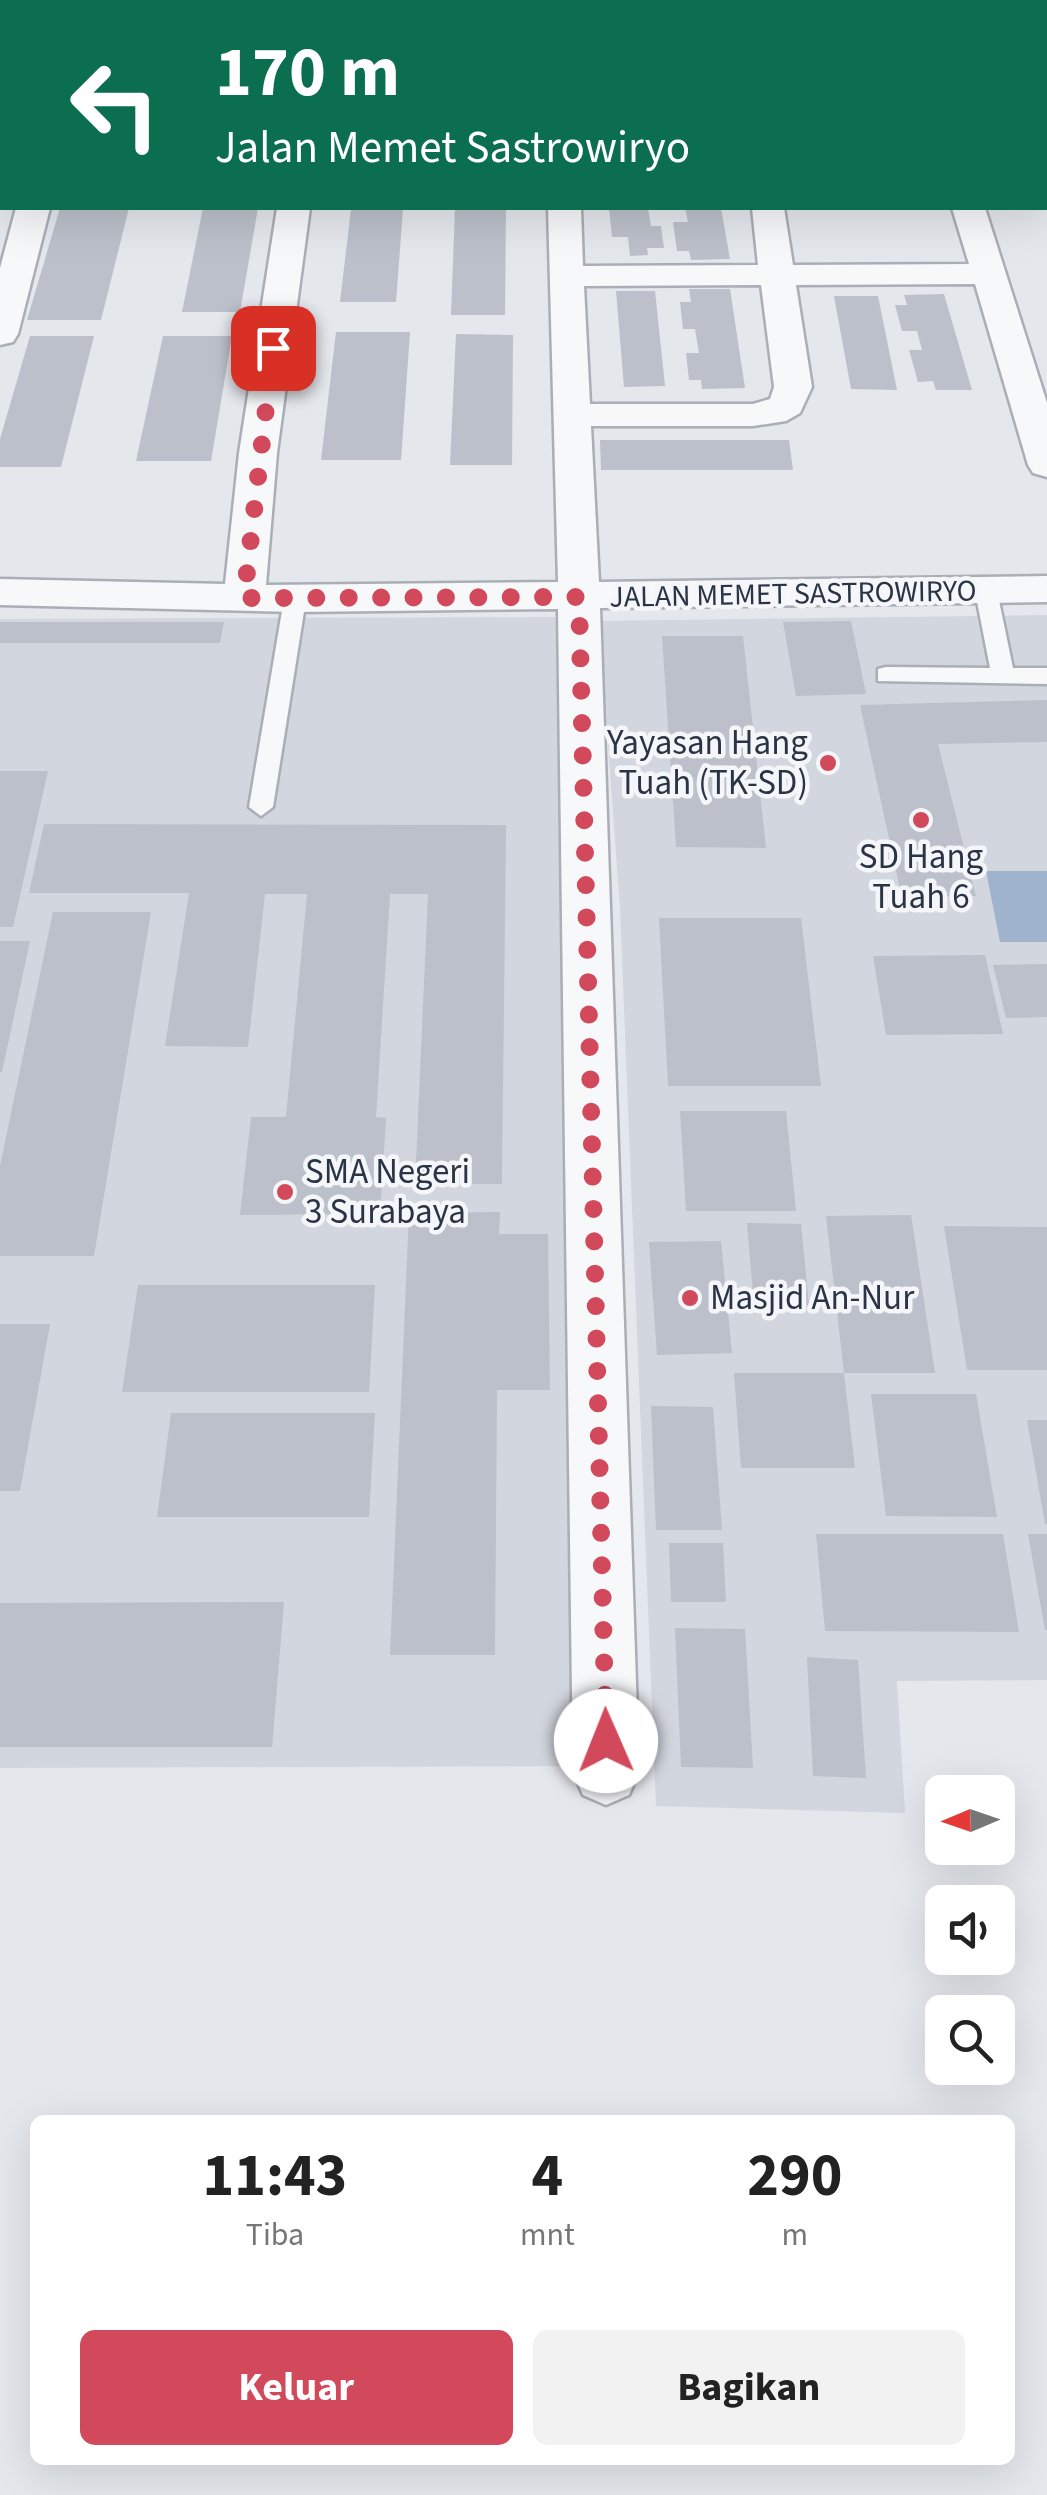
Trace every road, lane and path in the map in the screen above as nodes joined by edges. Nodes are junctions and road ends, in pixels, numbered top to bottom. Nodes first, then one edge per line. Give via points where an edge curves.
1 (32, 210) edge
2 (293, 210) edge
3 (564, 210) edge
4 (768, 210) edge
5 (970, 210) edge
6 (989, 274) junction
7 (777, 275) junction
8 (568, 276) junction
9 (0, 334) edge
10 (573, 415) junction
11 (1047, 465) edge
12 (986, 590) junction
13 (1047, 590) edge
14 (0, 592) edge
15 (579, 597) junction
16 (244, 598) junction
17 (295, 598) junction
18 (886, 675) dead end
19 (1004, 676) junction
20 (1047, 676) edge
21 (261, 807) dead end
22 (606, 1757) dead end

1 - 9 street
2 - 16 street
3 - 8 street
4 - 7 street
5 - 6 street
6 - 7 street
6 - 11 street
7 - 8 street
7 - 10 street via 793,388 786,405 752,414
8 - 10 street
10 - 15 street
12 - 13 street, JALAN MEMET SASTROWIRYO
12 - 15 street, JALAN MEMET SASTROWIRYO
12 - 19 lane
14 - 16 street, JALAN MEMET SASTROWIRYO
15 - 17 street, JALAN MEMET SASTROWIRYO
15 - 22 street
16 - 17 street, JALAN MEMET SASTROWIRYO
17 - 21 lane
18 - 19 lane
19 - 20 lane

